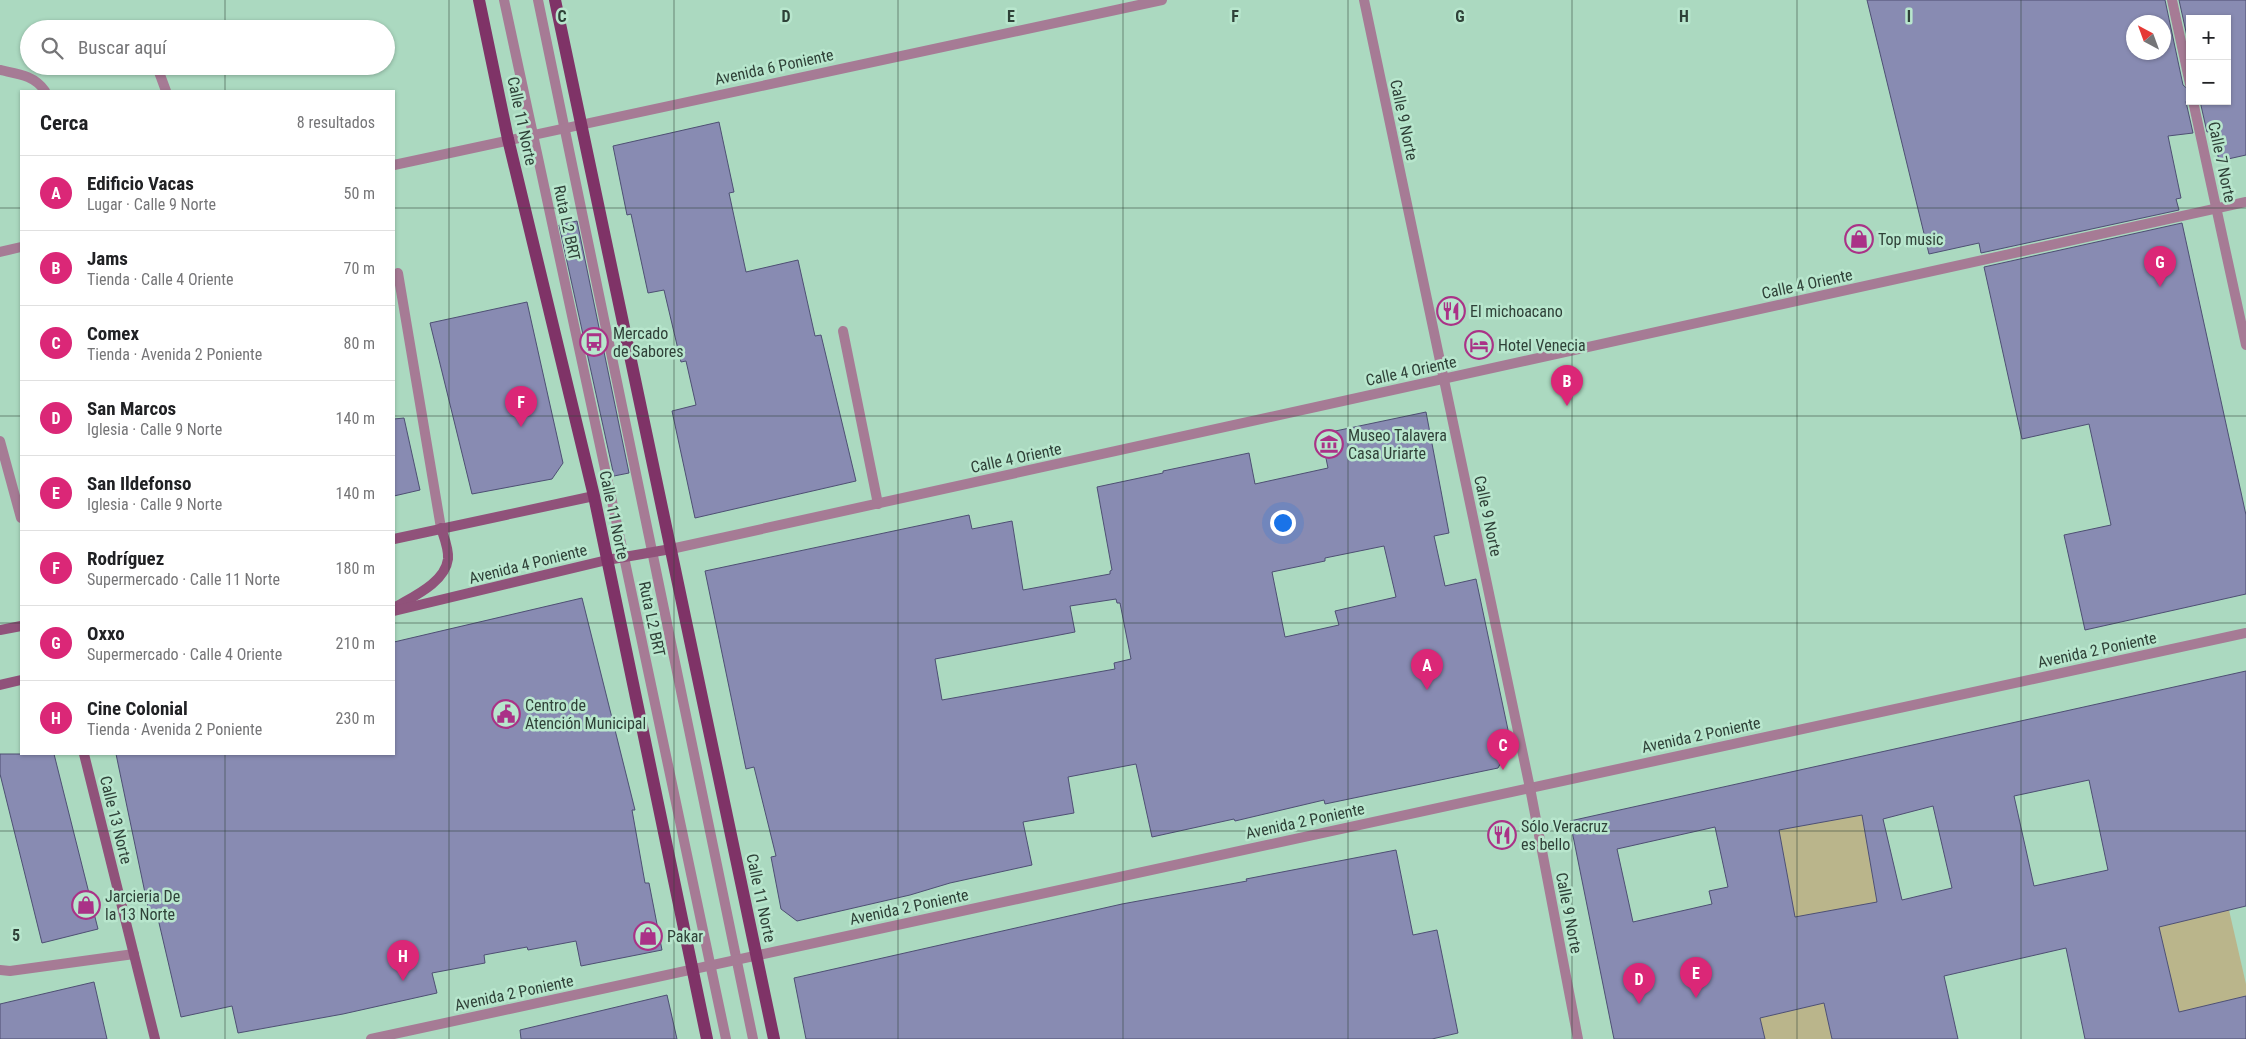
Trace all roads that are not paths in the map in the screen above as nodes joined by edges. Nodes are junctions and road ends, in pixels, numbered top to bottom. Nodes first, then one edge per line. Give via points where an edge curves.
1 (479, 0) edge
2 (504, 0) edge
3 (538, 0) edge
4 (555, 0) edge
5 (1162, 0) edge
6 (1364, 0) edge
7 (2172, 0) edge
8 (2186, 65) edge
9 (0, 70) edge
10 (20, 74) edge
11 (26, 75) edge
12 (160, 75) edge
13 (43, 90) edge
14 (166, 90) edge
15 (2194, 105) edge
16 (581, 123) junction
17 (565, 126) junction
18 (532, 134) junction
19 (508, 140) junction
20 (395, 165) edge
21 (2246, 202) edge
22 (2216, 208) junction
23 (20, 247) edge
24 (0, 252) edge
25 (398, 273) dead end
26 (843, 331) dead end
27 (2246, 346) edge
28 (1444, 379) junction
29 (0, 441) edge
30 (594, 496) junction
31 (878, 504) junction
32 (20, 514) edge
33 (441, 528) junction
34 (395, 539) edge
35 (671, 549) junction
36 (653, 552) junction
37 (624, 557) junction
38 (607, 560) junction
39 (395, 609) edge
40 (395, 610) edge
41 (20, 626) edge
42 (0, 630) edge
43 (2246, 633) edge
44 (20, 680) edge
45 (0, 685) edge
46 (84, 755) edge
47 (1530, 788) junction
48 (134, 954) junction
49 (756, 955) junction
50 (737, 959) junction
51 (710, 965) junction
52 (692, 969) junction
53 (0, 970) edge
54 (155, 1039) edge
55 (371, 1039) edge
56 (706, 1039) edge
57 (726, 1039) edge
58 (753, 1039) edge
59 (774, 1039) edge
60 (1578, 1039) edge

1 - 19 main road, Calle 11 Norte
2 - 18 street, Ruta L2 BRT
3 - 17 street, Ruta L2 BRT
4 - 16 main road, Calle 11 Norte
5 - 16 street, Avenida 6 Poniente
6 - 28 street, Calle 9 Norte
7 - 8 street
9 - 10 street
11 - 13 street
12 - 14 street
15 - 22 street, Calle 7 Norte
16 - 17 street, Avenida 6 Poniente
16 - 35 main road, Calle 11 Norte
17 - 18 street, Avenida 6 Poniente
17 - 36 street, Ruta L2 BRT
18 - 19 street, Avenida 6 Poniente
18 - 37 street, Ruta L2 BRT
19 - 20 street, Avenida 6 Poniente
19 - 30 main road, Calle 11 Norte
21 - 22 street, Calle 4 Oriente
22 - 27 street, Calle 7 Norte
22 - 28 street, Calle 4 Oriente
23 - 24 street
25 - 33 street
26 - 31 street
28 - 31 street, Calle 4 Oriente
28 - 47 street, Calle 9 Norte
29 - 32 street
30 - 33 main road
30 - 38 main road, Calle 11 Norte
31 - 35 street, Calle 4 Oriente
33 - 34 main road
33 - 39 main road via 448,559 441,574
35 - 36 main road, Avenida 4 Poniente
35 - 49 main road, Calle 11 Norte
36 - 37 main road, Avenida 4 Poniente
36 - 50 street, Ruta L2 BRT
37 - 38 main road, Avenida 4 Poniente
37 - 51 street, Ruta L2 BRT
38 - 40 main road, Avenida 4 Poniente
38 - 52 main road, Calle 11 Norte
41 - 42 main road
43 - 47 street, Avenida 2 Poniente
44 - 45 main road
46 - 48 main road, Calle 13 Norte
47 - 49 street, Avenida 2 Poniente
47 - 60 street, Calle 9 Norte
48 - 53 street
48 - 54 main road, Calle 13 Norte
49 - 50 street, Avenida 2 Poniente
49 - 59 main road, Calle 11 Norte
50 - 51 street, Avenida 2 Poniente
50 - 58 street, Ruta L2 BRT
51 - 52 street, Avenida 2 Poniente
51 - 57 street, Ruta L2 BRT
52 - 55 street, Avenida 2 Poniente
52 - 56 main road, Calle 11 Norte

